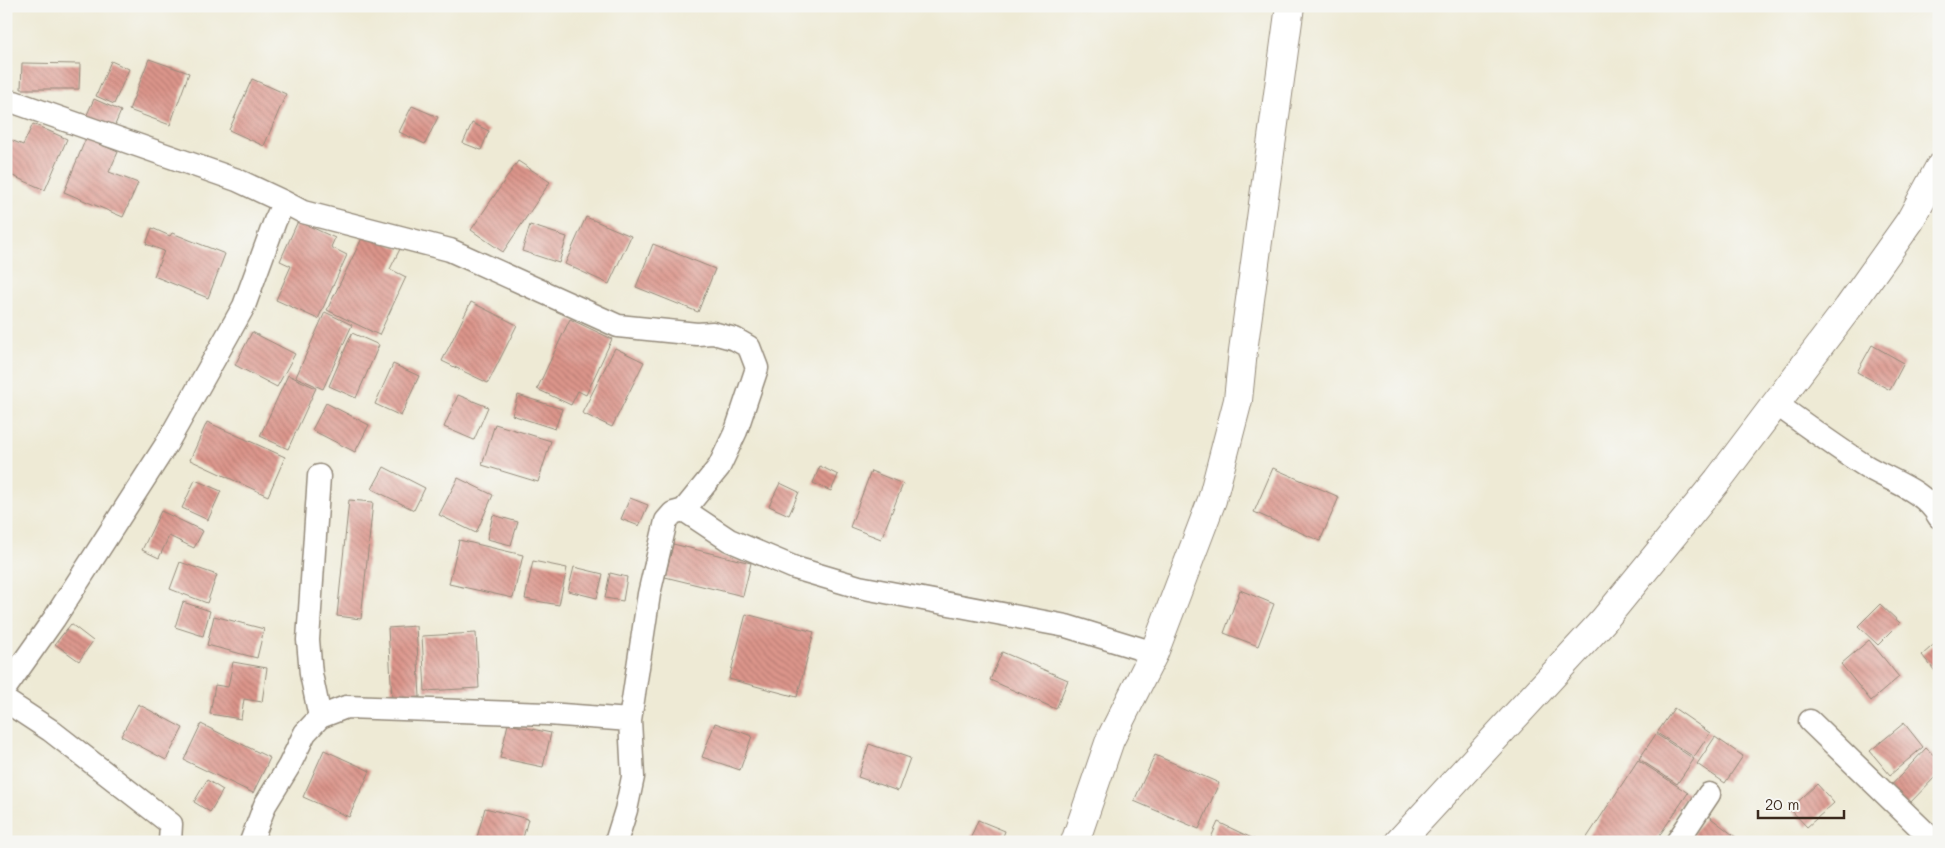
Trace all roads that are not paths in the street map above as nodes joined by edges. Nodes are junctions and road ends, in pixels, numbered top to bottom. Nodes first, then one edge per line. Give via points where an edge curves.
1 (1290, 6) edge
2 (14, 102) dead end
3 (1935, 183) edge
4 (284, 202) junction
5 (1775, 403) junction
6 (319, 476) dead end
7 (684, 510) junction
8 (1939, 516) edge
9 (1154, 653) junction
10 (6, 687) edge
11 (6, 700) edge
12 (320, 717) junction
13 (630, 720) junction
14 (1810, 721) dead end
15 (1709, 794) dead end
16 (170, 842) edge
17 (251, 842) edge
18 (616, 842) edge
19 (1075, 842) edge
20 (1399, 842) edge
21 (1677, 842) edge
22 (1934, 842) edge

1 - 9 street via 1238,400 1212,500
2 - 4 street via 237,180
3 - 5 street via 1848,308
4 - 7 street via 303,212 450,250 618,326 713,333 749,347 757,368 736,431 719,467
4 - 10 street via 244,306 166,446
5 - 8 street via 1878,474 1914,492 1934,507
5 - 20 street via 1718,480 1603,621
6 - 12 street via 308,640 310,674
7 - 9 street via 728,540 795,568 859,587 1066,626
7 - 13 street via 673,513 666,521 661,538
9 - 19 street via 1110,740
11 - 16 street via 171,824
12 - 13 street via 346,708 548,714
12 - 17 street via 305,733 265,805
13 - 18 street via 633,777
14 - 22 street
15 - 21 street

